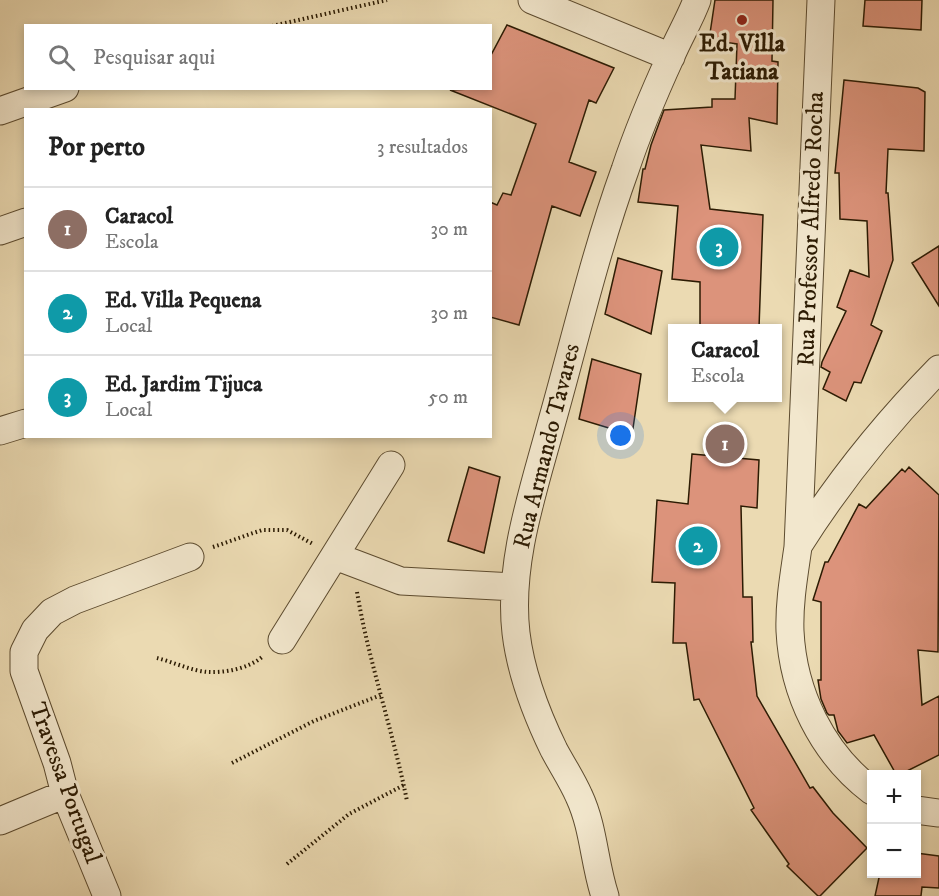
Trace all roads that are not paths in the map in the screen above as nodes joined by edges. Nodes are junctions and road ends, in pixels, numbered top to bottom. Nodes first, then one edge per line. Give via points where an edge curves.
1 (532, 0) edge
2 (697, 0) edge
3 (821, 0) edge
4 (670, 57) junction
5 (59, 90) edge
6 (0, 111) edge
7 (24, 223) edge
8 (0, 231) edge
9 (939, 369) edge
10 (24, 424) edge
11 (0, 430) edge
12 (391, 465) dead end
13 (798, 547) junction
14 (190, 557) road end
15 (344, 559) junction
16 (515, 587) junction
17 (282, 640) road end
18 (867, 787) edge
19 (65, 794) junction
20 (921, 811) edge
21 (939, 813) edge
22 (0, 821) edge
23 (107, 896) edge
24 (605, 896) edge

1 - 4 street
2 - 4 street, Rua Armando Tavares
3 - 13 street, Rua Professor Alfredo Rocha
4 - 16 street, Rua Armando Tavares via 625,168 603,237 531,501
5 - 6 street
7 - 8 street
9 - 13 street via 877,436 829,498
10 - 11 street
12 - 15 street
13 - 18 street, Rua Professor Alfredo Rocha via 790,629 800,688 832,752
14 - 19 street, Travessa Portugal via 75,600 52,612 35,630 24,652 24,671
15 - 16 street via 401,580
15 - 17 street
16 - 24 street, Rua Armando Tavares via 516,635 523,670 533,704 590,825
19 - 22 street
19 - 23 street, Travessa Portugal
20 - 21 street

